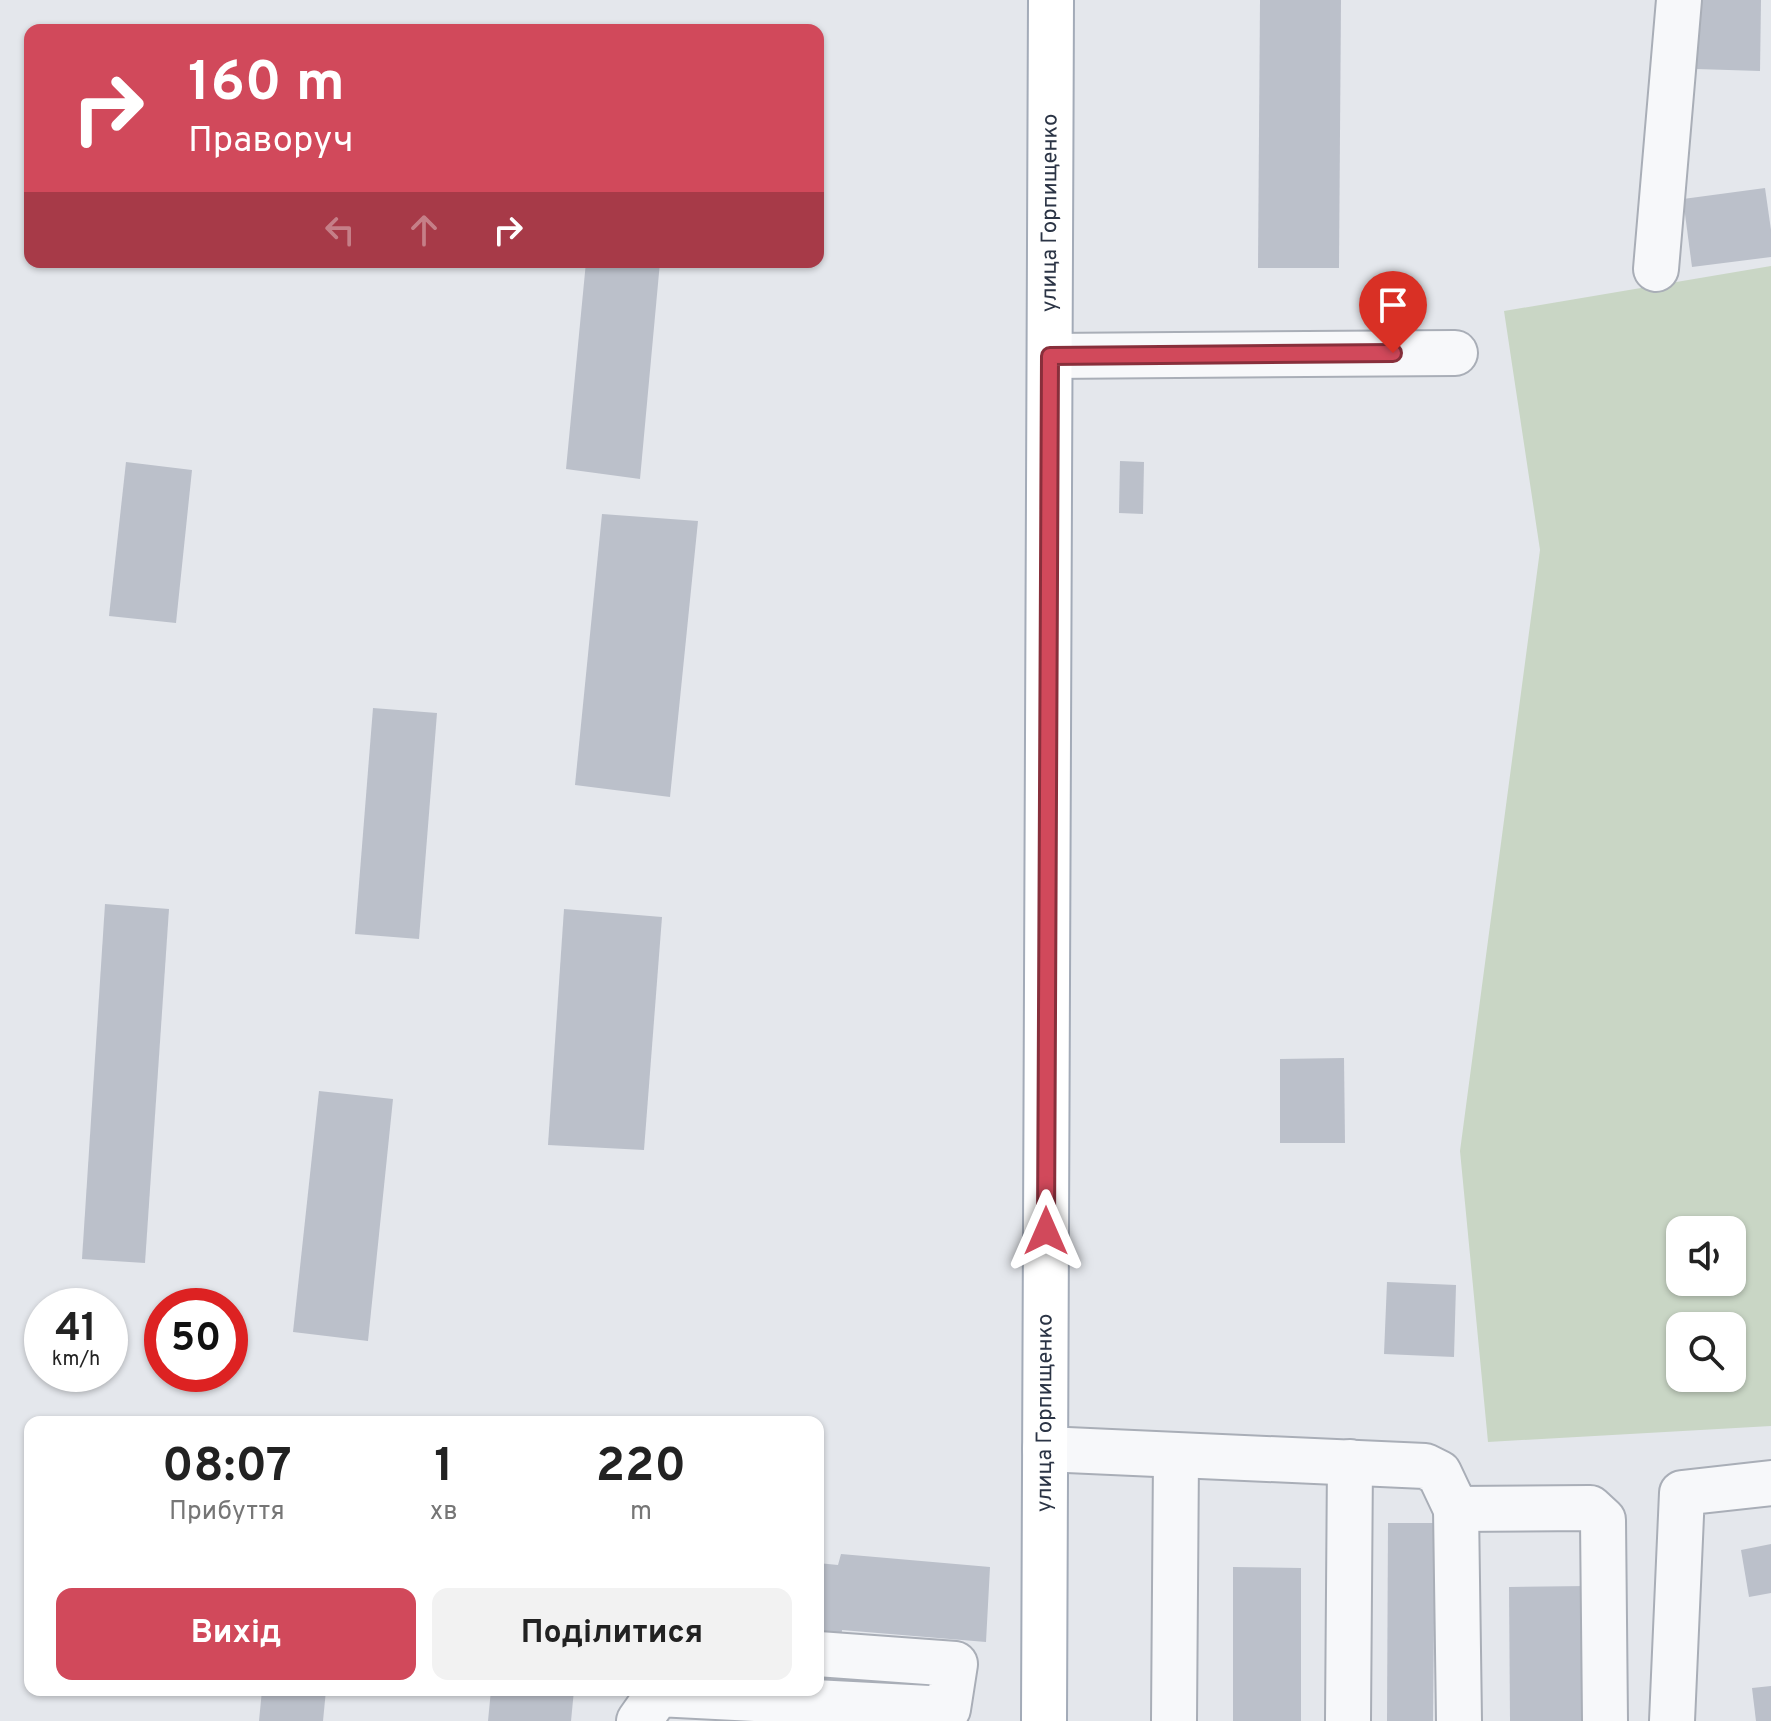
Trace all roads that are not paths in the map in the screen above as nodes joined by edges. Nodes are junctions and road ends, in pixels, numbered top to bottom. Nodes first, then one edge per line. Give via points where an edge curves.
1 (1051, 0) edge
2 (1679, 0) edge
3 (1656, 269) dead end
4 (1455, 353) dead end
5 (1050, 356) junction
6 (1045, 1449) junction
7 (1176, 1457) junction
8 (1350, 1462) junction
9 (1771, 1483) edge
10 (1456, 1509) junction
11 (824, 1654) edge
12 (634, 1696) edge
13 (657, 1696) edge
14 (697, 1696) edge
15 (632, 1721) edge
16 (639, 1721) edge
17 (1044, 1721) edge
18 (1174, 1721) edge
19 (1348, 1721) edge
20 (1459, 1721) edge
21 (1605, 1721) edge
22 (1672, 1721) edge

1 - 5 main road, улица Горпищенко
2 - 3 street
4 - 5 street
5 - 6 main road, улица Горпищенко
6 - 7 street
6 - 17 main road, улица Горпищенко
7 - 8 street
7 - 18 street
8 - 10 street via 1425,1466 1439,1473
8 - 19 street
9 - 22 street via 1682,1493
10 - 20 street
10 - 21 street via 1590,1508 1603,1520
11 - 14 street via 955,1664 948,1709
12 - 15 street
13 - 16 street

